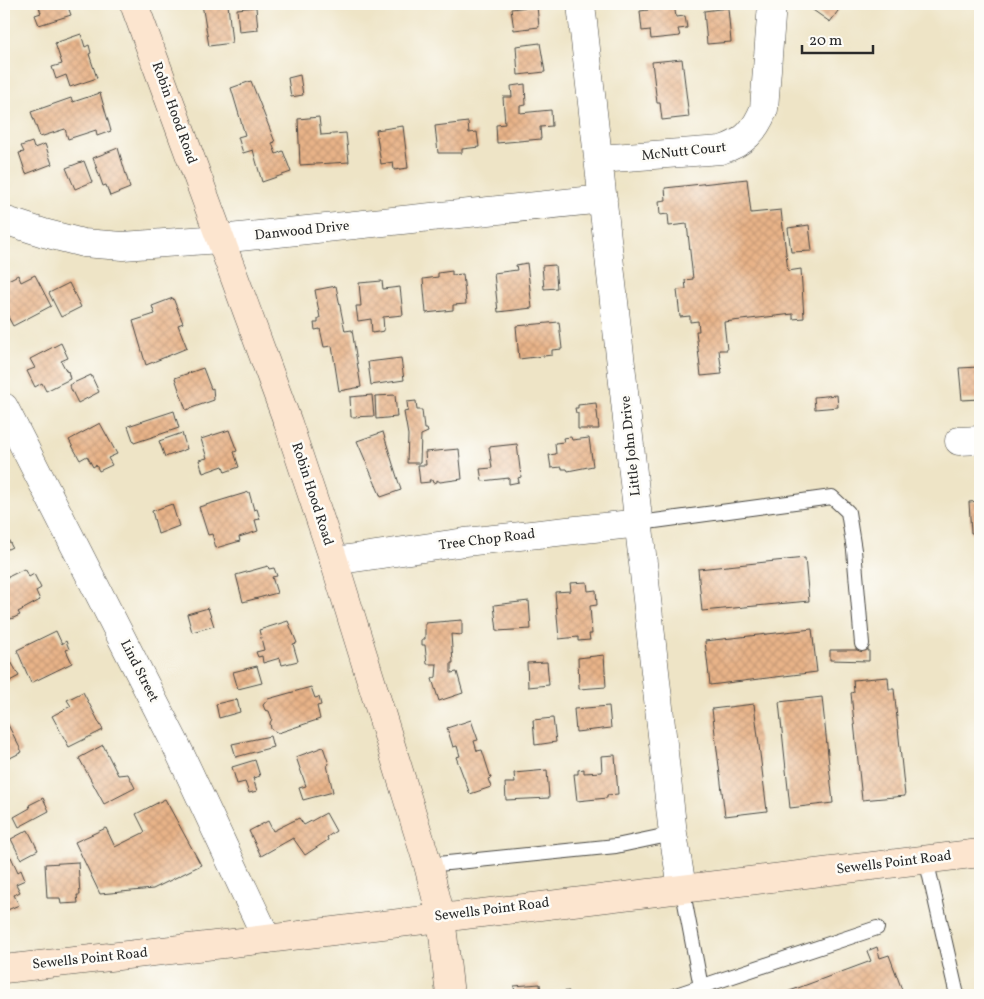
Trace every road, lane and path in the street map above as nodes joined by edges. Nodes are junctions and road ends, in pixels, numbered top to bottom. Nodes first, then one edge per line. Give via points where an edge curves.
1 (134, 4) edge
2 (581, 4) edge
3 (772, 4) edge
4 (599, 159) junction
5 (603, 199) junction
6 (4, 220) edge
7 (220, 239) junction
8 (4, 407) edge
9 (640, 523) junction
10 (334, 561) junction
11 (862, 644) dead end
12 (673, 834) junction
13 (980, 852) edge
14 (926, 859) junction
15 (428, 865) junction
16 (682, 887) junction
17 (441, 917) junction
18 (877, 928) dead end
19 (266, 939) junction
20 (4, 968) edge
21 (702, 987) junction
22 (450, 995) edge
23 (676, 995) edge
24 (957, 995) edge

1 - 7 street, Robin Hood Road
2 - 4 street, Little John Drive
3 - 4 street, McNutt Court via 764,109 749,136 721,150
4 - 5 street, Little John Drive
5 - 7 street, Danwood Drive
5 - 9 street, Little John Drive
6 - 7 street, Danwood Drive via 83,243 122,246
7 - 10 street, Robin Hood Road via 288,423
8 - 19 street, Lind Street via 175,743
9 - 10 street, Tree Chop Road via 464,542
9 - 11 lane via 832,497 848,512
9 - 12 street, Little John Drive
10 - 15 street, Robin Hood Road
12 - 15 lane via 616,846
12 - 16 street, Little John Drive
13 - 14 street, Sewells Point Road
14 - 16 street, Sewells Point Road
14 - 24 lane
15 - 17 street, Robin Hood Road
16 - 17 street, Sewells Point Road
16 - 21 lane
17 - 19 street, Sewells Point Road
17 - 22 street, Robin Hood Road
18 - 21 lane
19 - 20 street, Sewells Point Road
21 - 23 lane

